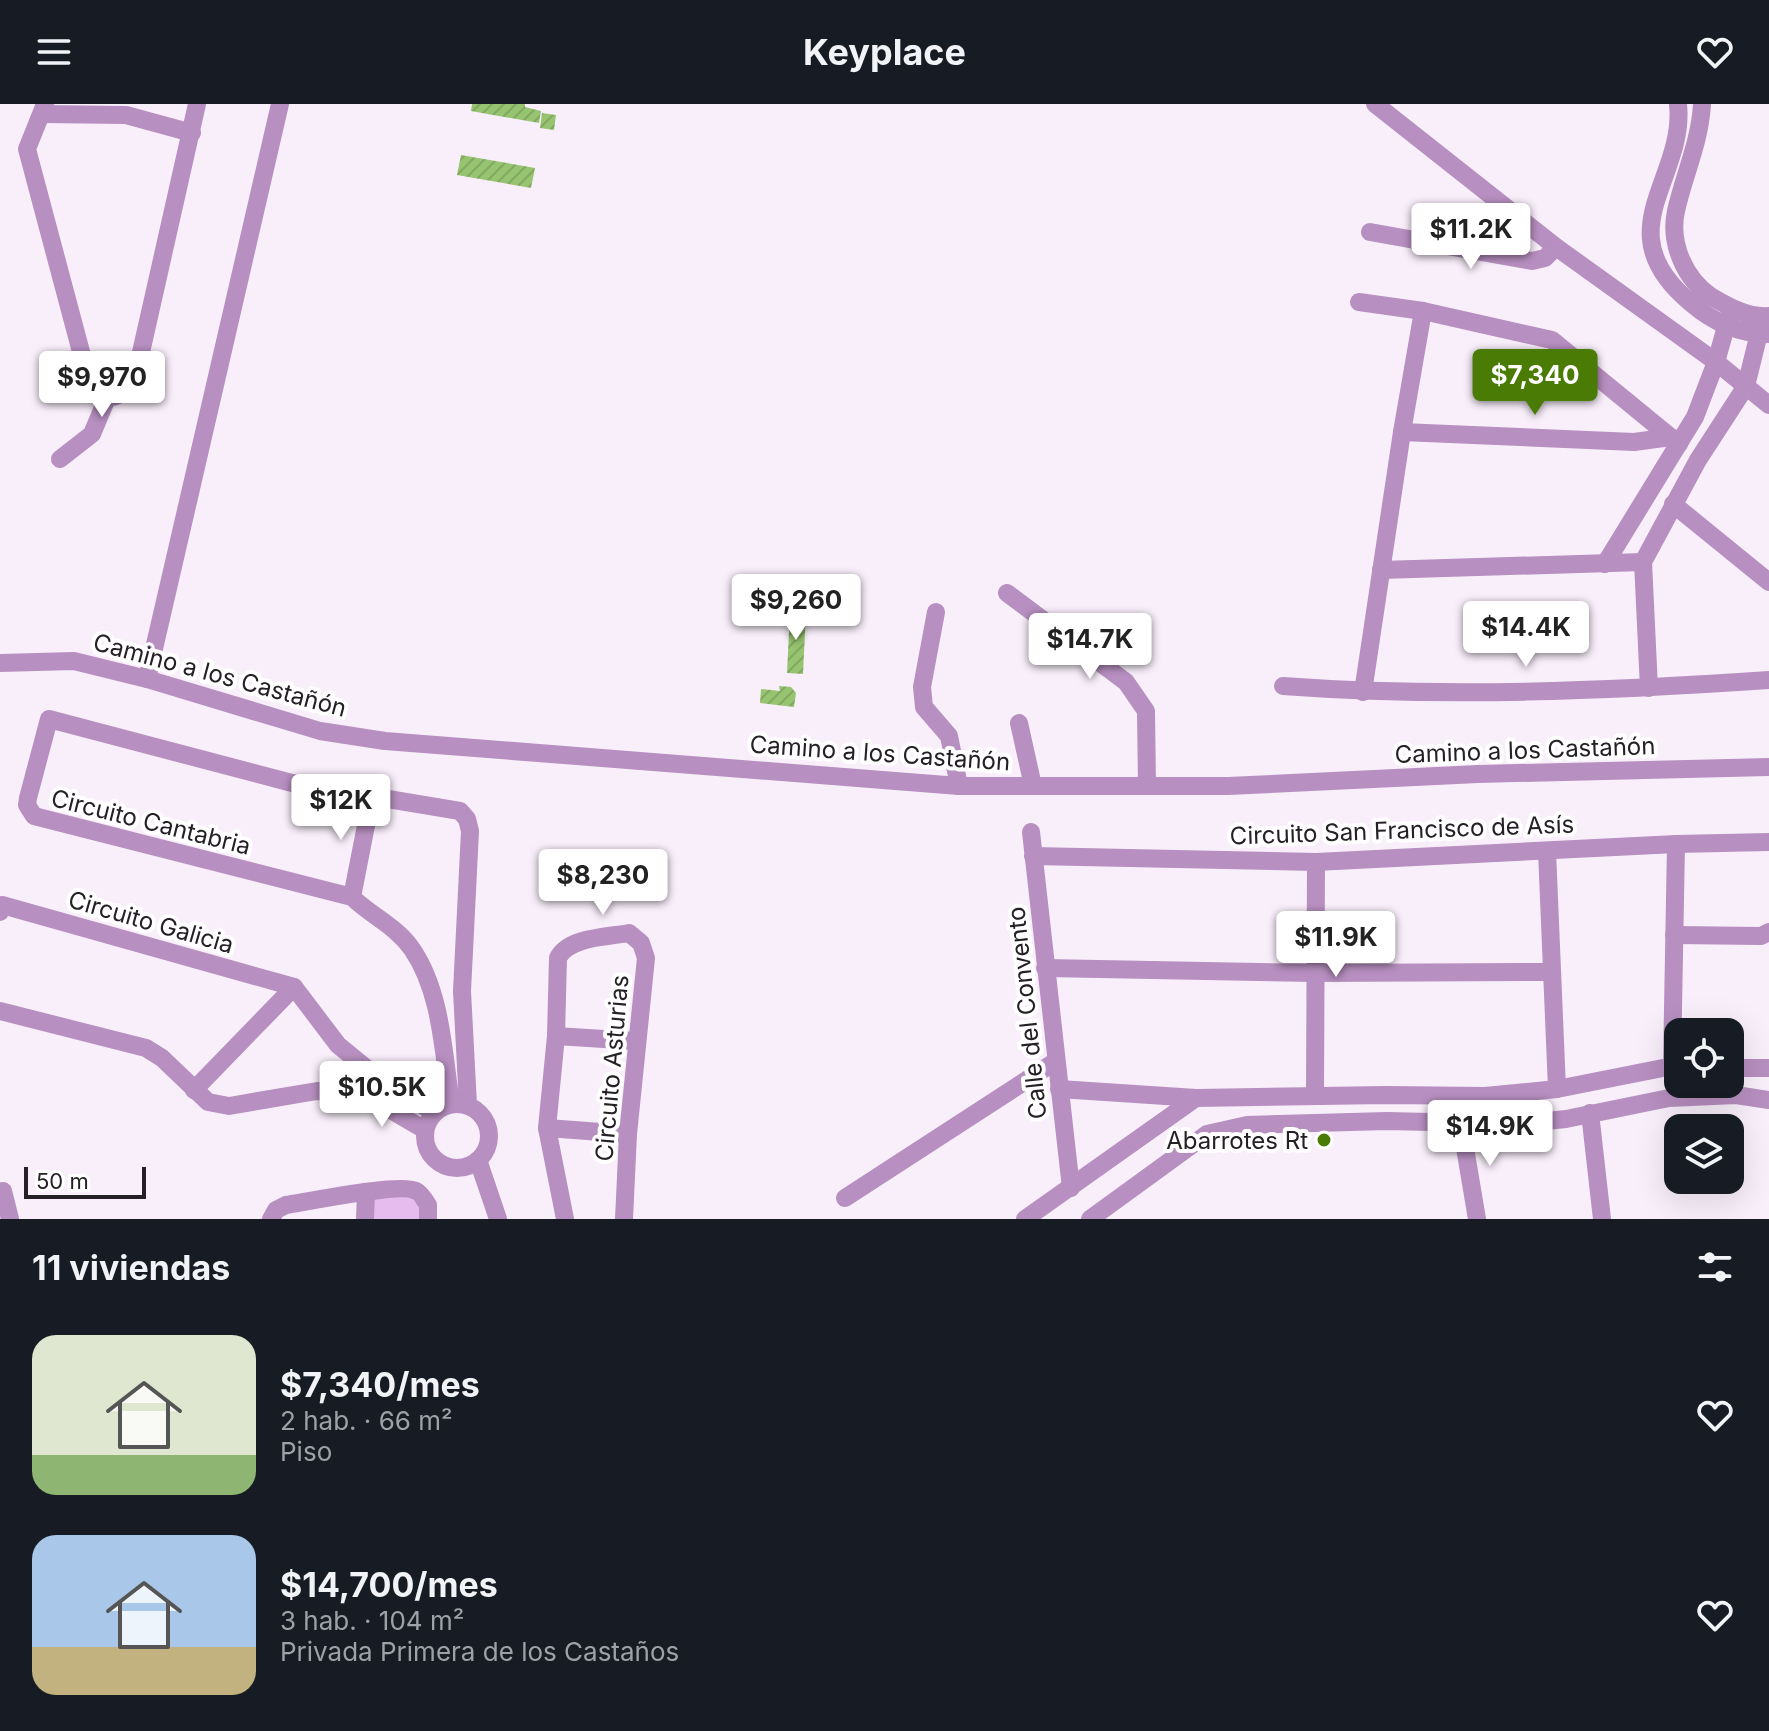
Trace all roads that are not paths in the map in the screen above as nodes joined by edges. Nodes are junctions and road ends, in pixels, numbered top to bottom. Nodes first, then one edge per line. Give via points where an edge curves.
1 (197, 104) edge
2 (280, 104) edge
3 (1375, 104) edge
4 (1678, 104) edge
5 (1702, 104) edge
6 (43, 109) edge
7 (192, 133) junction
8 (1370, 232) dead end
9 (1556, 247) junction
10 (1359, 302) dead end
11 (1423, 311) junction
12 (1728, 317) junction
13 (1765, 325) edge
14 (1753, 359) junction
15 (1716, 362) junction
16 (1769, 372) edge
17 (1746, 386) junction
18 (107, 398) junction
19 (1769, 405) edge
20 (1402, 432) junction
21 (1675, 440) junction
22 (60, 459) dead end
23 (1673, 504) junction
24 (1643, 562) junction
25 (1605, 564) junction
26 (1381, 570) junction
27 (1769, 582) edge
28 (1007, 593) dead end
29 (936, 612) dead end
30 (0, 663) edge
31 (147, 679) junction
32 (1769, 680) edge
33 (1283, 686) dead end
34 (1649, 688) junction
35 (1363, 692) junction
36 (1019, 723) dead end
37 (1769, 767) edge
38 (959, 786) junction
39 (1033, 786) junction
40 (1147, 786) junction
41 (372, 795) junction
42 (1031, 832) dead end
43 (1769, 842) edge
44 (1676, 844) junction
45 (1547, 851) junction
46 (1033, 856) junction
47 (1316, 862) junction
48 (352, 897) junction
49 (0, 912) edge
50 (1769, 932) edge
51 (1674, 935) junction
52 (1045, 968) junction
53 (1552, 972) junction
54 (1315, 973) junction
55 (294, 987) junction
56 (462, 991) junction
57 (433, 992) junction
58 (0, 1011) edge
59 (1675, 1018) edge
60 (556, 1036) junction
61 (636, 1041) junction
62 (1056, 1061) junction
63 (1664, 1067) edge
64 (1744, 1068) edge
65 (1769, 1068) edge
66 (371, 1072) junction
67 (1616, 1076) junction
68 (1059, 1089) junction
69 (1557, 1089) junction
70 (194, 1090) junction
71 (360, 1092) junction
72 (1386, 1095) junction
73 (1315, 1096) junction
74 (1196, 1098) junction
75 (1769, 1100) edge
76 (459, 1104) junction
77 (1622, 1106) junction
78 (1590, 1113) junction
79 (429, 1121) junction
80 (1387, 1121) junction
81 (1461, 1124) junction
82 (547, 1128) junction
83 (628, 1134) junction
84 (478, 1160) junction
85 (1071, 1188) junction
86 (3, 1191) dead end
87 (366, 1192) junction
88 (845, 1198) dead end
89 (10, 1219) edge
90 (271, 1219) edge
91 (365, 1219) edge
92 (428, 1219) edge
93 (498, 1219) edge
94 (565, 1219) edge
95 (624, 1219) edge
96 (1025, 1219) edge
97 (1090, 1219) edge
98 (1477, 1219) edge
99 (1602, 1219) edge

1 - 7 street
2 - 31 street
3 - 9 street
4 - 12 street via 1675,143 1655,197 1652,250 1673,288 1709,316
5 - 12 street via 1675,214 1677,247 1687,272
6 - 7 street via 126,115
6 - 18 street via 27,149 85,374 92,393
7 - 18 street via 135,379 123,393
8 - 9 street via 1532,261
9 - 15 street
10 - 11 street
11 - 20 street
11 - 21 street via 1552,340
12 - 13 street
12 - 15 street
13 - 14 street
14 - 16 street
14 - 17 street
15 - 17 street
15 - 21 street via 1695,417
17 - 19 street
17 - 23 street
18 - 22 street via 92,434
20 - 21 street
20 - 26 street
21 - 25 street
23 - 24 street
23 - 27 street
24 - 25 street
24 - 34 street
25 - 26 street
26 - 35 street
28 - 40 street via 1126,682 1146,711
29 - 38 street via 922,687 924,707 949,736
30 - 31 street, Camino a los Castañón via 74,661
31 - 38 street, Camino a los Castañón via 320,731 385,741
32 - 34 street
33 - 35 street
34 - 35 street
36 - 39 street
37 - 40 street, Camino a los Castañón
38 - 39 street, Camino a los Castañón
39 - 40 street, Camino a los Castañón
41 - 48 street
41 - 48 street, Circuito Cantabria via 292,783 49,719 28,798 29,811 40,819
41 - 56 street, Circuito Cantabria via 445,807 467,819
42 - 46 street, Calle del Convento
43 - 44 street, Circuito San Francisco de Asís
44 - 45 street, Circuito San Francisco de Asís
44 - 51 street
45 - 47 street, Circuito San Francisco de Asís
45 - 53 street
46 - 47 street, Circuito San Francisco de Asís
46 - 52 street, Calle del Convento
47 - 54 street
48 - 57 street, Circuito Cantabria via 386,921 412,949
49 - 55 street, Circuito Galicia via 2,905
50 - 51 street
51 - 59 street
52 - 54 street
52 - 62 street, Calle del Convento
53 - 54 street
53 - 69 street
54 - 73 street
55 - 66 street via 338,1045
55 - 70 street
56 - 57 street
56 - 76 street, Circuito Cantabria
57 - 76 street, Circuito Cantabria
58 - 70 street via 146,1048
60 - 61 street
60 - 61 street, Circuito Asturias via 562,950 629,933 641,943 646,958
60 - 82 street, Circuito Asturias
61 - 83 street, Circuito Asturias
62 - 68 street, Calle del Convento
62 - 88 street
63 - 67 street
64 - 65 street
66 - 71 street
66 - 79 street
67 - 69 street
67 - 77 street
68 - 74 street
68 - 85 street, Calle del Convento
69 - 72 street via 1485,1096
70 - 71 street via 208,1102 229,1106 317,1091
71 - 79 street
72 - 73 street
72 - 80 street
73 - 74 street
74 - 85 street
75 - 77 street via 1736,1095
76 - 79 street
76 - 84 street via 481,1115 489,1130
77 - 78 street
78 - 81 street via 1517,1124
78 - 99 street
79 - 84 street via 428,1150 441,1165 460,1168
80 - 81 street
80 - 97 street via 1247,1125 1207,1134
81 - 98 street
82 - 83 street
82 - 94 street, Circuito Asturias
83 - 95 street, Circuito Asturias
84 - 93 street
85 - 96 street
86 - 89 street
87 - 90 street via 286,1205
87 - 91 street
87 - 92 street via 417,1191 428,1205

